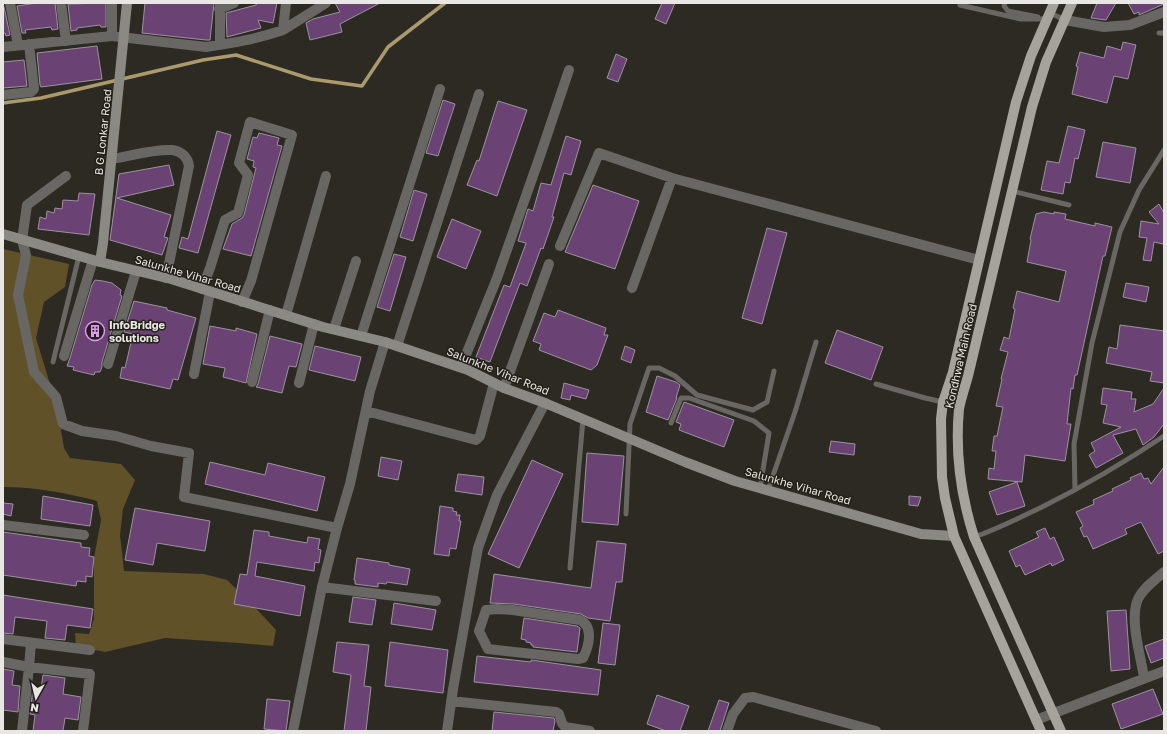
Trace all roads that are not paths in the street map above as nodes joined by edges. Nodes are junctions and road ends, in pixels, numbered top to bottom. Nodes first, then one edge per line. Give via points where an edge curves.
1 (10, 3) edge
2 (61, 3) edge
3 (112, 3) edge
4 (127, 3) edge
5 (234, 3) edge
6 (286, 3) edge
7 (326, 3) edge
8 (1005, 3) edge
9 (1054, 3) edge
10 (1072, 3) edge
11 (960, 5) dead end
12 (220, 6) edge
13 (1164, 12) edge
14 (1048, 16) junction
15 (1065, 20) junction
16 (283, 30) junction
17 (112, 36) junction
18 (124, 37) junction
19 (66, 41) junction
20 (29, 44) junction
21 (18, 45) junction
22 (220, 45) junction
23 (3, 47) edge
24 (568, 70) dead end
25 (440, 89) dead end
26 (480, 94) dead end
27 (3, 95) edge
28 (1164, 150) edge
29 (112, 159) junction
30 (66, 176) dead end
31 (326, 176) dead end
32 (672, 178) junction
33 (1012, 191) junction
34 (1069, 205) dead end
35 (3, 234) edge
36 (22, 240) junction
37 (560, 246) dead end
38 (79, 256) junction
39 (979, 260) junction
40 (96, 261) junction
41 (356, 261) dead end
42 (549, 264) dead end
43 (136, 271) junction
44 (166, 278) junction
45 (632, 288) dead end
46 (206, 290) junction
47 (242, 302) junction
48 (270, 310) junction
49 (286, 315) junction
50 (314, 324) junction
51 (334, 329) junction
52 (361, 336) junction
53 (385, 342) junction
54 (816, 342) dead end
55 (397, 346) junction
56 (64, 356) dead end
57 (53, 362) dead end
58 (108, 364) dead end
59 (461, 367) junction
60 (774, 371) dead end
61 (194, 374) dead end
62 (252, 382) dead end
63 (299, 383) dead end
64 (494, 383) junction
65 (876, 384) dead end
66 (504, 388) junction
67 (947, 390) junction
68 (963, 394) junction
69 (943, 402) junction
70 (545, 403) junction
71 (366, 411) junction
72 (583, 419) junction
73 (671, 423) dead end
74 (1164, 436) edge
75 (629, 439) junction
76 (764, 489) junction
77 (1075, 490) junction
78 (626, 514) dead end
79 (3, 525) edge
80 (337, 528) junction
81 (84, 535) dead end
82 (954, 536) junction
83 (974, 537) junction
84 (570, 568) dead end
85 (1164, 572) edge
86 (322, 587) junction
87 (436, 601) dead end
88 (464, 630) junction
89 (479, 631) junction
90 (3, 638) edge
91 (31, 643) junction
92 (90, 650) dead end
93 (3, 662) edge
94 (29, 667) junction
95 (1164, 671) edge
96 (1144, 678) junction
97 (451, 701) junction
98 (1054, 713) junction
99 (1036, 720) junction
100 (22, 731) edge
101 (83, 731) edge
102 (293, 731) edge
103 (447, 731) edge
104 (590, 731) edge
105 (727, 731) edge
106 (876, 731) edge
107 (1041, 731) edge
108 (1061, 731) edge

1 - 21 street
2 - 19 street
3 - 17 street
4 - 18 street, B G Lonkar Road
5 - 12 street
6 - 16 street
7 - 16 street
8 - 14 lane via 1008,11
9 - 14 main road, Kondhwa Main Road
10 - 15 main road, Kondhwa Main Road
11 - 14 lane via 1021,19
12 - 22 street
13 - 15 street via 1130,25 1104,27
14 - 15 lane
14 - 39 main road, Kondhwa Main Road via 1016,102
15 - 33 main road, Kondhwa Main Road via 1046,62 1032,107
16 - 22 street
17 - 18 street
17 - 19 street
18 - 22 street via 206,46
18 - 29 street, B G Lonkar Road
19 - 20 street
20 - 21 street
20 - 27 street via 34,89 31,92
21 - 23 street
24 - 59 street via 497,278
25 - 52 street
26 - 55 street
28 - 77 lane via 1140,190 1120,232 1092,343 1074,444
29 - 40 street, B G Lonkar Road
29 - 44 street via 172,150 180,152 188,161
30 - 36 street via 27,205
31 - 49 street
32 - 37 street via 598,153
32 - 39 street
32 - 45 street
33 - 34 lane
33 - 68 main road, Kondhwa Main Road
35 - 36 street, Salunkhe Vihar Road
36 - 38 street, Salunkhe Vihar Road
36 - 80 street via 26,255 18,295 34,372 56,397 63,424 82,431 189,453 184,497
38 - 40 street, Salunkhe Vihar Road
38 - 57 lane
39 - 67 main road, Kondhwa Main Road
40 - 43 street, Salunkhe Vihar Road
40 - 56 street
41 - 51 street
42 - 66 street
43 - 44 street, Salunkhe Vihar Road
43 - 58 street
44 - 46 street, Salunkhe Vihar Road
46 - 47 street, Salunkhe Vihar Road
46 - 47 street via 225,220 238,213 248,175 239,163 250,122 292,135 251,281
46 - 61 street
47 - 48 street, Salunkhe Vihar Road
48 - 49 street, Salunkhe Vihar Road
48 - 62 street
49 - 50 street, Salunkhe Vihar Road
50 - 51 street, Salunkhe Vihar Road
50 - 63 street
51 - 52 street, Salunkhe Vihar Road
52 - 53 street, Salunkhe Vihar Road
53 - 55 street, Salunkhe Vihar Road
53 - 71 street
54 - 76 lane via 795,412
55 - 59 street, Salunkhe Vihar Road
59 - 64 street, Salunkhe Vihar Road
60 - 75 lane via 767,402 753,410 697,395 675,376 659,368 649,368 630,424
64 - 66 street, Salunkhe Vihar Road
64 - 71 street via 480,436 476,440
65 - 69 lane
66 - 70 street, Salunkhe Vihar Road
67 - 68 main road
67 - 69 main road, Kondhwa Main Road
68 - 83 main road, Kondhwa Main Road via 959,408 958,449 961,485
69 - 82 main road, Kondhwa Main Road via 942,477
70 - 72 street, Salunkhe Vihar Road
70 - 88 street via 495,502 478,548
71 - 80 street via 350,484
72 - 75 street, Salunkhe Vihar Road
72 - 84 lane
73 - 76 lane via 681,398 689,398 754,421 769,433
74 - 77 lane via 1129,460
75 - 76 street, Salunkhe Vihar Road via 721,476
75 - 78 lane
76 - 82 street, Salunkhe Vihar Road via 921,534
77 - 83 lane via 995,530
79 - 81 street
80 - 86 street
82 - 99 main road, Kondhwa Main Road
83 - 98 main road, Kondhwa Main Road
85 - 96 street via 1146,587 1138,598 1135,611
86 - 87 street
86 - 102 street
88 - 89 street
88 - 97 street
89 - 89 street via 488,649 578,659 583,658 586,653 589,638 588,628 585,622 580,620 513,610 486,610
90 - 91 street
91 - 92 street
91 - 94 street
93 - 94 street
94 - 100 street
94 - 101 street via 90,674
95 - 96 street
96 - 98 street
97 - 103 street
97 - 104 street via 556,712 565,727
98 - 99 street
98 - 108 main road, Kondhwa Main Road
99 - 107 main road, Kondhwa Main Road
105 - 106 street via 733,714 744,698 753,697

